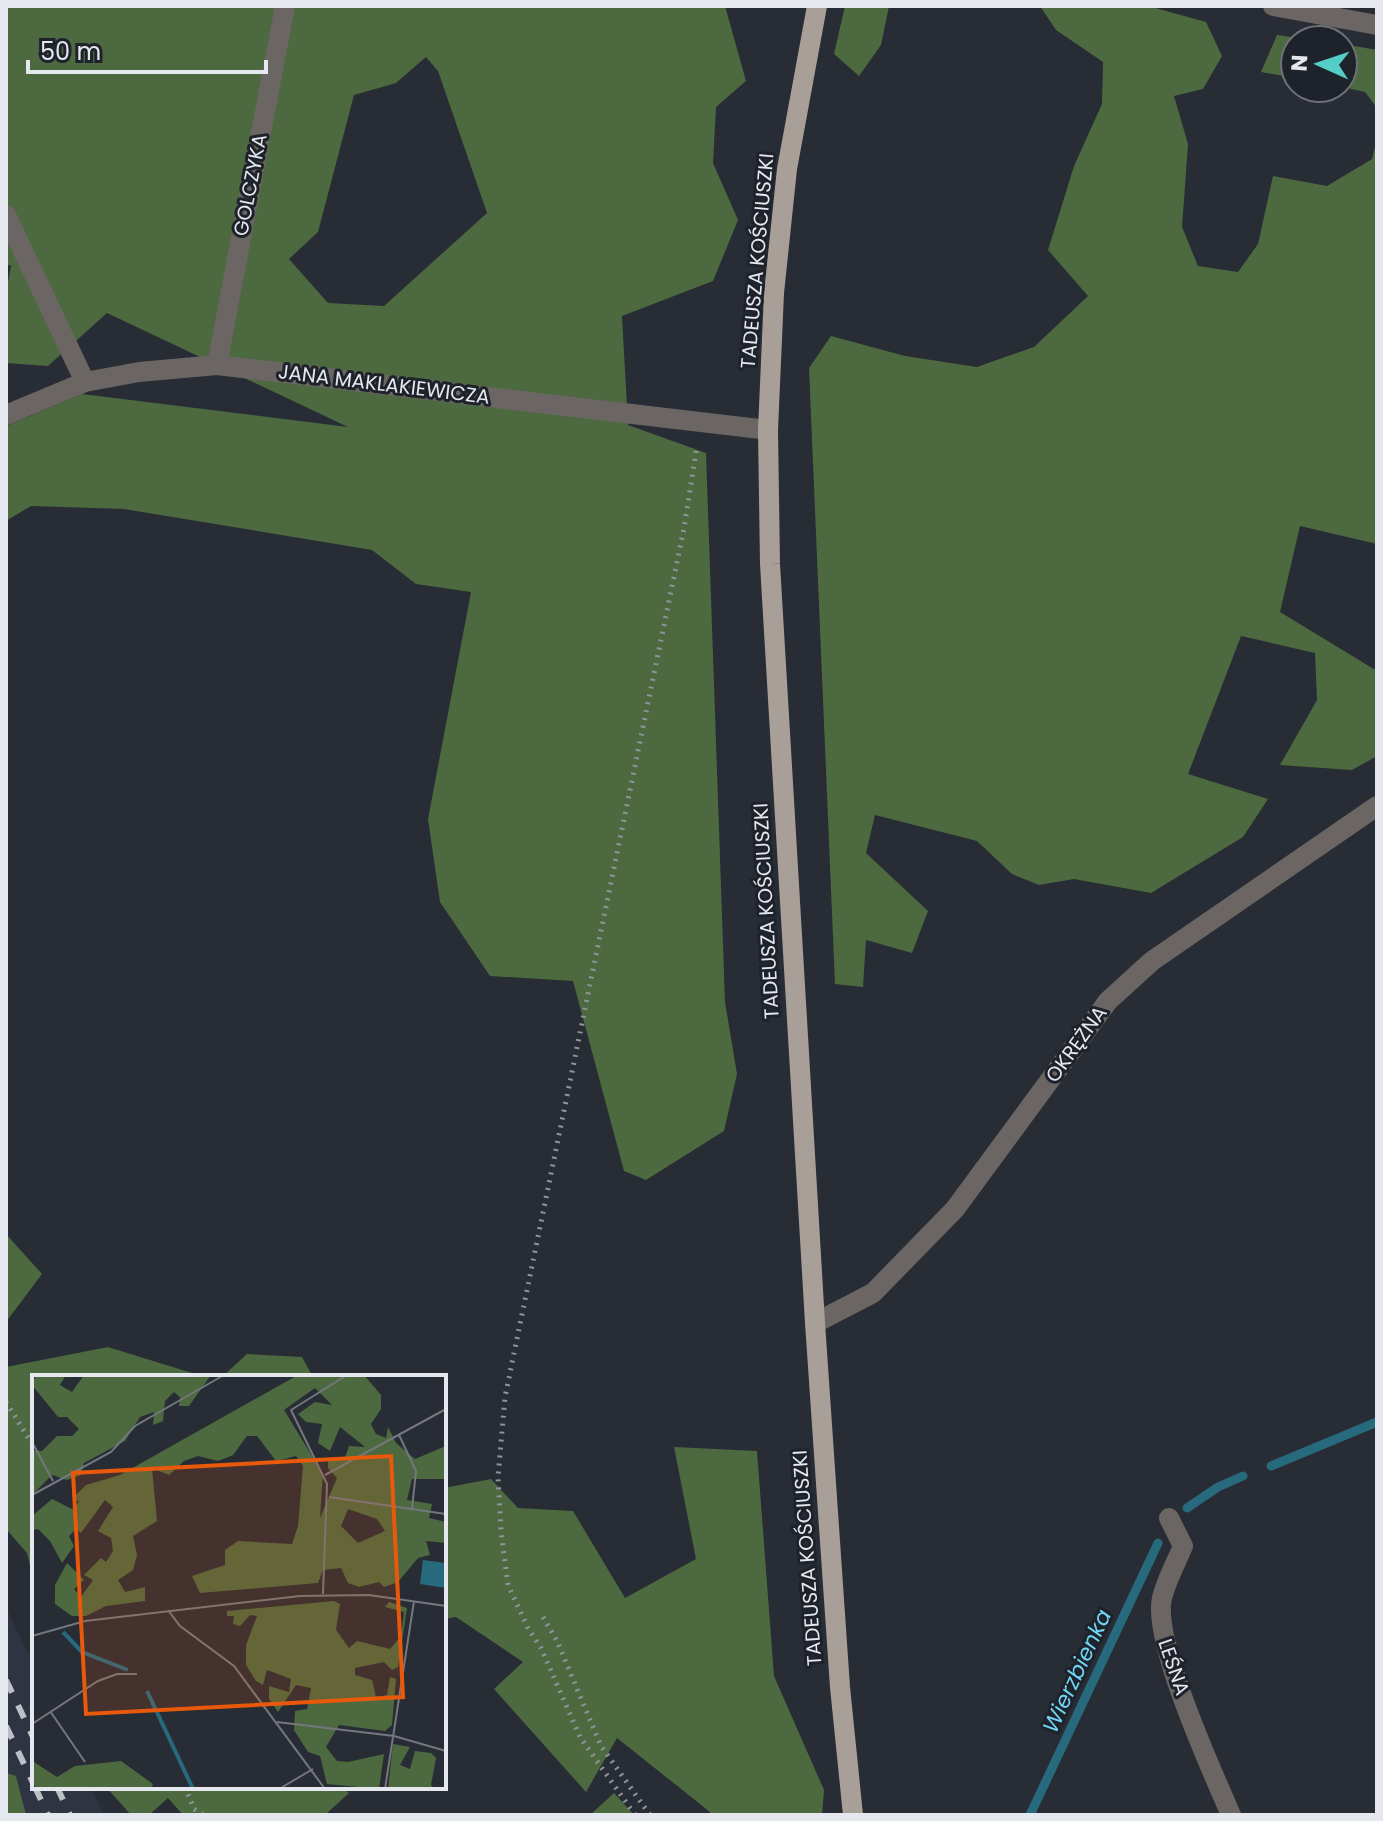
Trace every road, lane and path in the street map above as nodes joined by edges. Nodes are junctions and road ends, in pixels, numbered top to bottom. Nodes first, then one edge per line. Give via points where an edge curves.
1 (285, 6) edge
2 (817, 6) edge
3 (1273, 6) edge
4 (1377, 25) edge
5 (6, 215) edge
6 (217, 365) junction
7 (85, 382) junction
8 (6, 415) edge
9 (701, 421) junction
10 (768, 430) junction
11 (1377, 806) edge
12 (815, 1323) junction
13 (6, 1402) edge
14 (32, 1444) edge
15 (1169, 1518) dead end
16 (543, 1617) dead end
17 (186, 1789) edge
18 (203, 1815) edge
19 (635, 1815) edge
20 (650, 1815) edge
21 (853, 1815) edge
22 (1231, 1815) edge

1 - 6 street, GOLCZYKA
2 - 10 main road, TADEUSZA KOŚCIUSZKI via 785,185
3 - 4 street
5 - 7 street
6 - 7 street, JANA MAKLAKIEWICZA
6 - 9 street, JANA MAKLAKIEWICZA
7 - 8 street, JANA MAKLAKIEWICZA
9 - 10 street, JANA MAKLAKIEWICZA
9 - 19 path via 684,528 500,1429 498,1477 508,1585 580,1737
10 - 12 main road, TADEUSZA KOŚCIUSZKI via 771,580
11 - 12 street, OKRĘŻNA via 1152,961 1108,1001 955,1209 873,1293
12 - 21 main road, TADEUSZA KOŚCIUSZKI
13 - 14 path
15 - 22 street, LEŚNA via 1183,1546 1161,1599 1161,1632
16 - 20 path via 601,1746
17 - 18 path via 194,1809

